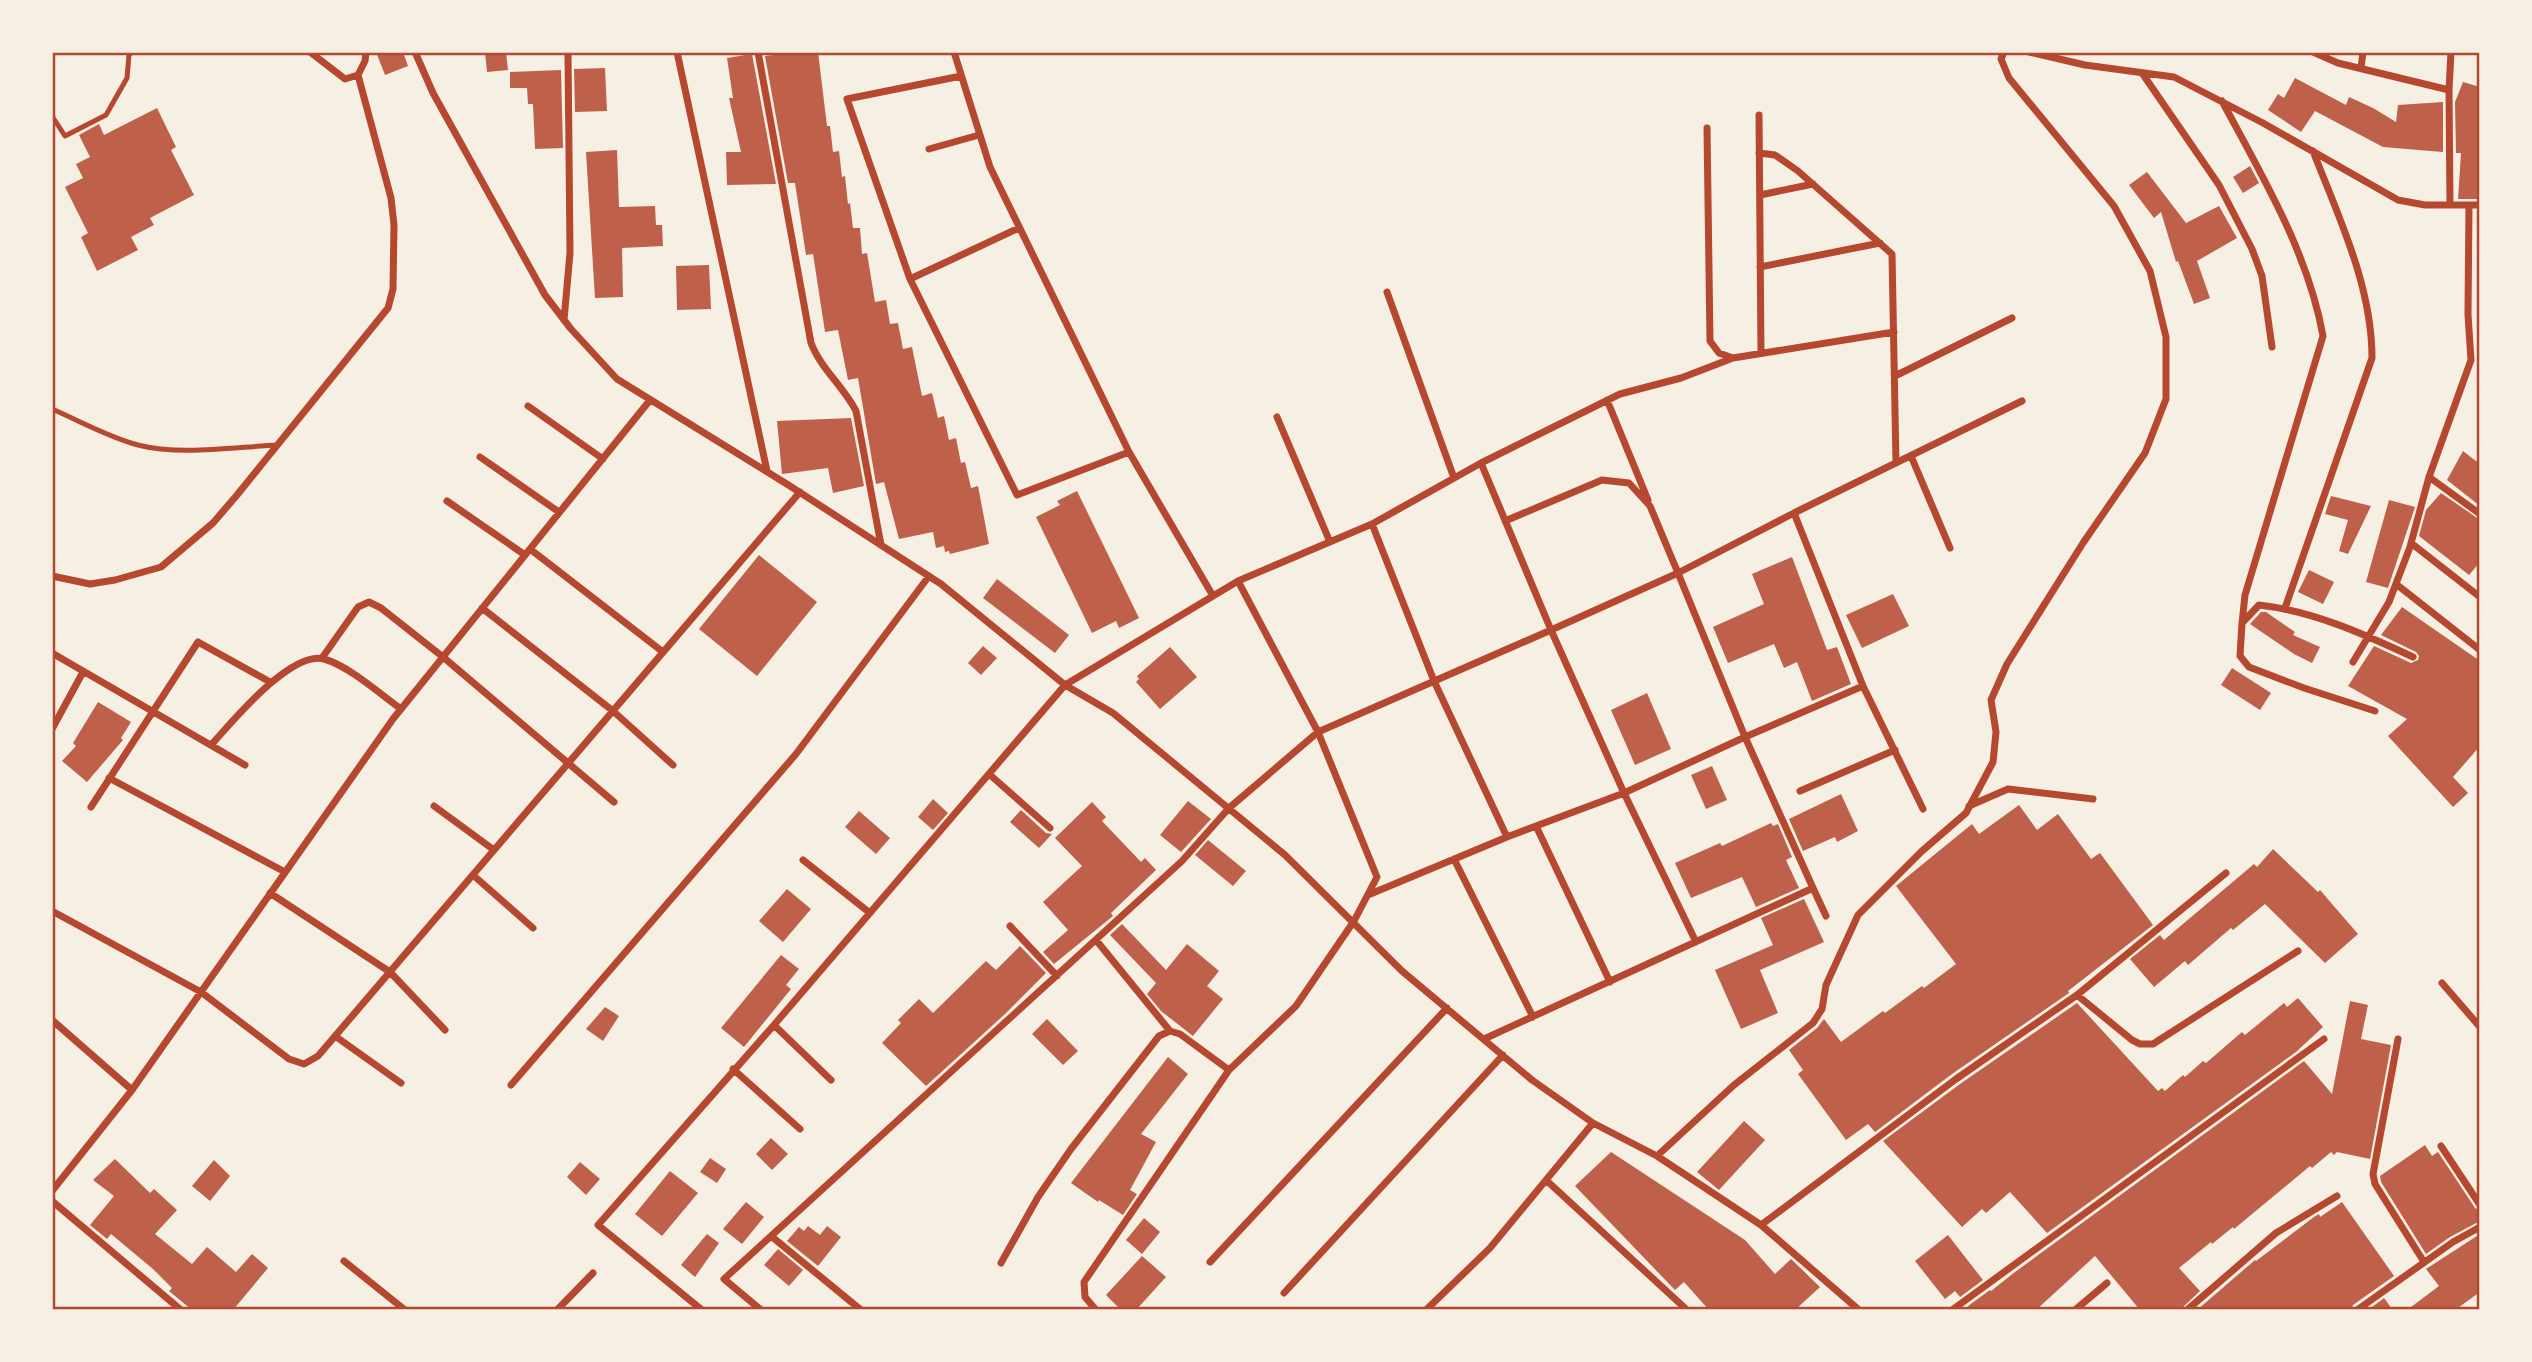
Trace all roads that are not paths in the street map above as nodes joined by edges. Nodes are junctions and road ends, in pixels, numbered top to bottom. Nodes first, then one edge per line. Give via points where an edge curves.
1 (310, 52) edge
2 (366, 52) edge
3 (415, 52) edge
4 (568, 52) edge
5 (677, 52) edge
6 (758, 52) edge
7 (954, 52) edge
8 (2004, 52) edge
9 (2029, 52) edge
10 (2313, 52) edge
11 (2363, 52) edge
12 (2451, 52) edge
13 (129, 53) edge
14 (2361, 68) junction
15 (2143, 73) junction
16 (358, 75) junction
17 (961, 75) junction
18 (2449, 90) junction
19 (2222, 102) junction
20 (1759, 115) dead end
21 (52, 116) edge
22 (1707, 128) dead end
23 (979, 135) junction
24 (929, 149) dead end
25 (2313, 151) junction
26 (1759, 153) junction
27 (1813, 184) junction
28 (1760, 195) junction
29 (2450, 205) junction
30 (2469, 205) junction
31 (2480, 205) edge
32 (1019, 228) junction
33 (1880, 243) junction
34 (1760, 267) junction
35 (910, 279) junction
36 (1387, 292) dead end
37 (2011, 318) dead end
38 (564, 320) junction
39 (1894, 332) junction
40 (2273, 347) dead end
41 (1761, 352) junction
42 (1733, 358) junction
43 (1895, 376) junction
44 (650, 400) junction
45 (1607, 400) junction
46 (2022, 401) dead end
47 (527, 406) dead end
48 (52, 409) edge
49 (1277, 417) dead end
50 (278, 445) junction
51 (1129, 452) junction
52 (1911, 456) junction
53 (480, 457) dead end
54 (603, 459) junction
55 (1481, 463) junction
56 (1896, 463) junction
57 (767, 471) junction
58 (2429, 477) junction
59 (1454, 478) junction
60 (800, 492) junction
61 (447, 501) dead end
62 (1650, 506) junction
63 (559, 512) junction
64 (1794, 513) junction
65 (2480, 514) edge
66 (1505, 521) junction
67 (1372, 524) junction
68 (1329, 542) junction
69 (2411, 543) junction
70 (881, 545) junction
71 (1950, 548) dead end
72 (527, 552) junction
73 (1678, 573) junction
74 (52, 576) edge
75 (929, 576) junction
76 (1238, 581) junction
77 (2396, 584) junction
78 (1213, 596) junction
79 (2480, 597) edge
80 (482, 608) junction
81 (2285, 608) junction
82 (2242, 623) junction
83 (1551, 630) junction
84 (2369, 636) junction
85 (2480, 650) edge
86 (663, 652) junction
87 (52, 653) edge
88 (443, 657) junction
89 (2413, 657) dead end
90 (323, 658) junction
91 (2353, 662) dead end
92 (83, 671) junction
93 (1434, 681) junction
94 (270, 682) junction
95 (1065, 685) junction
96 (1863, 686) junction
97 (401, 709) junction
98 (2375, 710) dead end
99 (613, 711) junction
100 (152, 712) junction
101 (52, 729) edge
102 (1318, 732) junction
103 (1745, 737) junction
104 (212, 744) junction
105 (1895, 750) junction
106 (569, 762) junction
107 (245, 765) dead end
108 (674, 765) dead end
109 (989, 774) junction
110 (109, 778) junction
111 (1800, 791) dead end
112 (1624, 793) junction
113 (2093, 799) dead end
114 (614, 802) dead end
115 (434, 806) dead end
116 (1969, 806) junction
117 (91, 807) dead end
118 (1229, 808) junction
119 (1923, 809) dead end
120 (1536, 826) junction
121 (1050, 828) dead end
122 (1507, 837) junction
123 (494, 850) junction
124 (1454, 859) junction
125 (803, 860) dead end
126 (285, 872) junction
127 (2226, 873) dead end
128 (473, 875) junction
129 (1813, 888) junction
130 (271, 893) junction
131 (1368, 895) junction
132 (52, 911) edge
133 (870, 913) junction
134 (1826, 916) dead end
135 (1354, 921) junction
136 (1010, 926) dead end
137 (533, 928) dead end
138 (1096, 940) junction
139 (1696, 942) junction
140 (2298, 951) dead end
141 (390, 972) junction
142 (1057, 976) junction
143 (1610, 982) junction
144 (2442, 984) dead end
145 (201, 992) junction
146 (2077, 995) junction
147 (1447, 1008) junction
148 (1534, 1017) junction
149 (52, 1020) edge
150 (774, 1025) junction
151 (2480, 1027) edge
152 (445, 1030) dead end
153 (1170, 1031) junction
154 (335, 1036) junction
155 (1484, 1039) junction
156 (2324, 1039) dead end
157 (2398, 1039) dead end
158 (1503, 1055) junction
159 (733, 1069) junction
160 (1229, 1069) junction
161 (831, 1080) dead end
162 (401, 1083) dead end
163 (511, 1085) dead end
164 (132, 1090) junction
165 (1593, 1123) junction
166 (800, 1129) dead end
167 (2441, 1146) dead end
168 (1657, 1156) junction
169 (1546, 1180) junction
170 (52, 1191) edge
171 (2337, 1196) dead end
172 (52, 1201) edge
173 (2480, 1205) edge
174 (1761, 1225) junction
175 (2480, 1227) edge
176 (771, 1236) junction
177 (344, 1261) dead end
178 (1210, 1262) dead end
179 (2424, 1262) junction
180 (1001, 1263) dead end
181 (593, 1272) dead end
182 (2107, 1283) dead end
183 (1284, 1293) dead end
184 (181, 1310) edge
185 (404, 1310) edge
186 (557, 1310) edge
187 (702, 1310) edge
188 (761, 1310) edge
189 (861, 1310) edge
190 (1096, 1310) edge
191 (1426, 1310) edge
192 (1687, 1310) edge
193 (1859, 1310) edge
194 (1952, 1310) edge
195 (2075, 1310) edge
196 (2187, 1310) edge
197 (2357, 1310) edge

1 - 16 street via 345,79
2 - 16 street
3 - 38 street via 545,295
4 - 38 street via 570,253
5 - 57 street
6 - 70 street via 811,343 856,411
7 - 17 street
8 - 116 street via 2001,60 2009,78 2113,206 2150,271 2166,337 2166,399 2145,453 2007,664 1991,701 1996,732 1993,762
9 - 15 street
10 - 14 street
11 - 14 street
12 - 18 street
13 - 21 lane via 127,78 106,115 65,136
14 - 18 street
15 - 19 street via 2174,77
15 - 40 street via 2219,185 2252,249 2262,276
16 - 50 street via 391,198 393,289 388,308
17 - 23 street
17 - 35 street via 847,99
18 - 29 street
19 - 25 street
19 - 82 street via 2277,204 2317,305 2323,336 2245,595
20 - 26 street
22 - 42 street via 1710,341 1719,354
23 - 24 street
23 - 32 street
25 - 29 street via 2398,200
25 - 81 street via 2356,264 2372,330 2372,359
26 - 27 street via 1775,155
26 - 28 street
27 - 28 street
27 - 33 street
28 - 34 street
29 - 30 street
30 - 31 street
30 - 58 street via 2471,360
32 - 35 street
32 - 51 street
33 - 34 street
33 - 39 street via 1892,254
34 - 41 street
35 - 51 street via 1017,495
36 - 59 street
37 - 43 street
38 - 44 street via 617,379
39 - 41 street
39 - 43 street
41 - 42 street
42 - 45 street
43 - 56 street
44 - 54 street
44 - 57 street
45 - 55 street
45 - 62 street
46 - 52 street
47 - 54 street
48 - 50 lane via 120,439 154,448
49 - 68 street
50 - 74 street via 213,523 161,567 90,584
51 - 78 street
52 - 56 street
52 - 71 street
53 - 63 street
54 - 63 street
55 - 59 street
55 - 66 street
56 - 64 street
57 - 60 street
58 - 65 street
58 - 69 street
59 - 67 street
60 - 70 street
60 - 86 street
61 - 72 street
62 - 66 street via 1629,483 1602,480
62 - 73 street
63 - 72 street
64 - 73 street
64 - 96 street
66 - 83 street
67 - 68 street
67 - 93 street
68 - 76 street
69 - 77 street
69 - 79 street
70 - 75 street
72 - 80 street
72 - 86 street
73 - 83 street
73 - 103 street
75 - 95 street
75 - 163 street via 796,754
76 - 78 street
76 - 102 street
77 - 84 street
77 - 85 street
78 - 95 street
80 - 88 street
80 - 99 street
81 - 82 street via 2259,605
81 - 84 street
82 - 98 street via 2240,656 2249,667
83 - 93 street
83 - 112 street
84 - 89 street
84 - 91 street
86 - 99 street
87 - 92 street
88 - 90 street via 369,603 358,607
88 - 97 street
88 - 106 street
90 - 94 street via 306,661
90 - 97 street
92 - 100 street
92 - 101 street
93 - 102 street
93 - 122 street
94 - 100 street via 198,642
94 - 104 street
95 - 109 street
95 - 118 street via 1114,713
96 - 103 street
96 - 105 street
97 - 126 street
99 - 106 street
99 - 108 street
100 - 104 street
100 - 110 street
102 - 118 street
102 - 131 street via 1377,877
103 - 112 street
103 - 129 street
104 - 107 street
105 - 111 street
105 - 119 street
106 - 114 street
106 - 123 street
109 - 121 street
109 - 133 street
110 - 117 street
110 - 126 street
112 - 120 street
112 - 139 street
113 - 116 street via 2008,789
115 - 123 street
116 - 168 street via 1858,915 1813,1023 1734,1085
118 - 135 street
118 - 138 street via 1182,861
120 - 122 street
120 - 143 street
122 - 124 street
123 - 128 street
124 - 131 street
124 - 148 street
125 - 133 street
126 - 130 street
127 - 146 street
128 - 137 street
128 - 141 street
129 - 134 street
129 - 139 street
130 - 141 street
130 - 145 street
131 - 135 street
132 - 145 street
133 - 150 street
135 - 147 street via 1402,971
135 - 160 street via 1296,1006
136 - 142 street
138 - 142 street
138 - 153 street
139 - 143 street
140 - 146 street via 2153,1044 2132,1040
141 - 152 street
141 - 154 street
142 - 176 street
143 - 148 street
144 - 151 street
145 - 154 street via 289,1059 304,1064
145 - 164 street
146 - 174 street
147 - 155 street
147 - 178 street
148 - 155 street
149 - 164 street
150 - 159 street
150 - 161 street
153 - 160 street
153 - 180 street via 1159,1035 1071,1149
154 - 162 street
155 - 158 street
156 - 194 street
157 - 179 street via 2373,1174
158 - 165 street
158 - 183 street
159 - 166 street
159 - 187 street via 598,1225
160 - 190 street via 1084,1282 1085,1297
164 - 170 street
165 - 168 street
165 - 169 street
167 - 173 street
168 - 174 street
169 - 191 street via 1490,1248
169 - 192 street
171 - 196 street via 2276,1233
172 - 184 street
174 - 193 street
175 - 179 street
176 - 188 street via 724,1279
176 - 189 street
177 - 185 street
179 - 197 street
181 - 186 street
182 - 195 street

